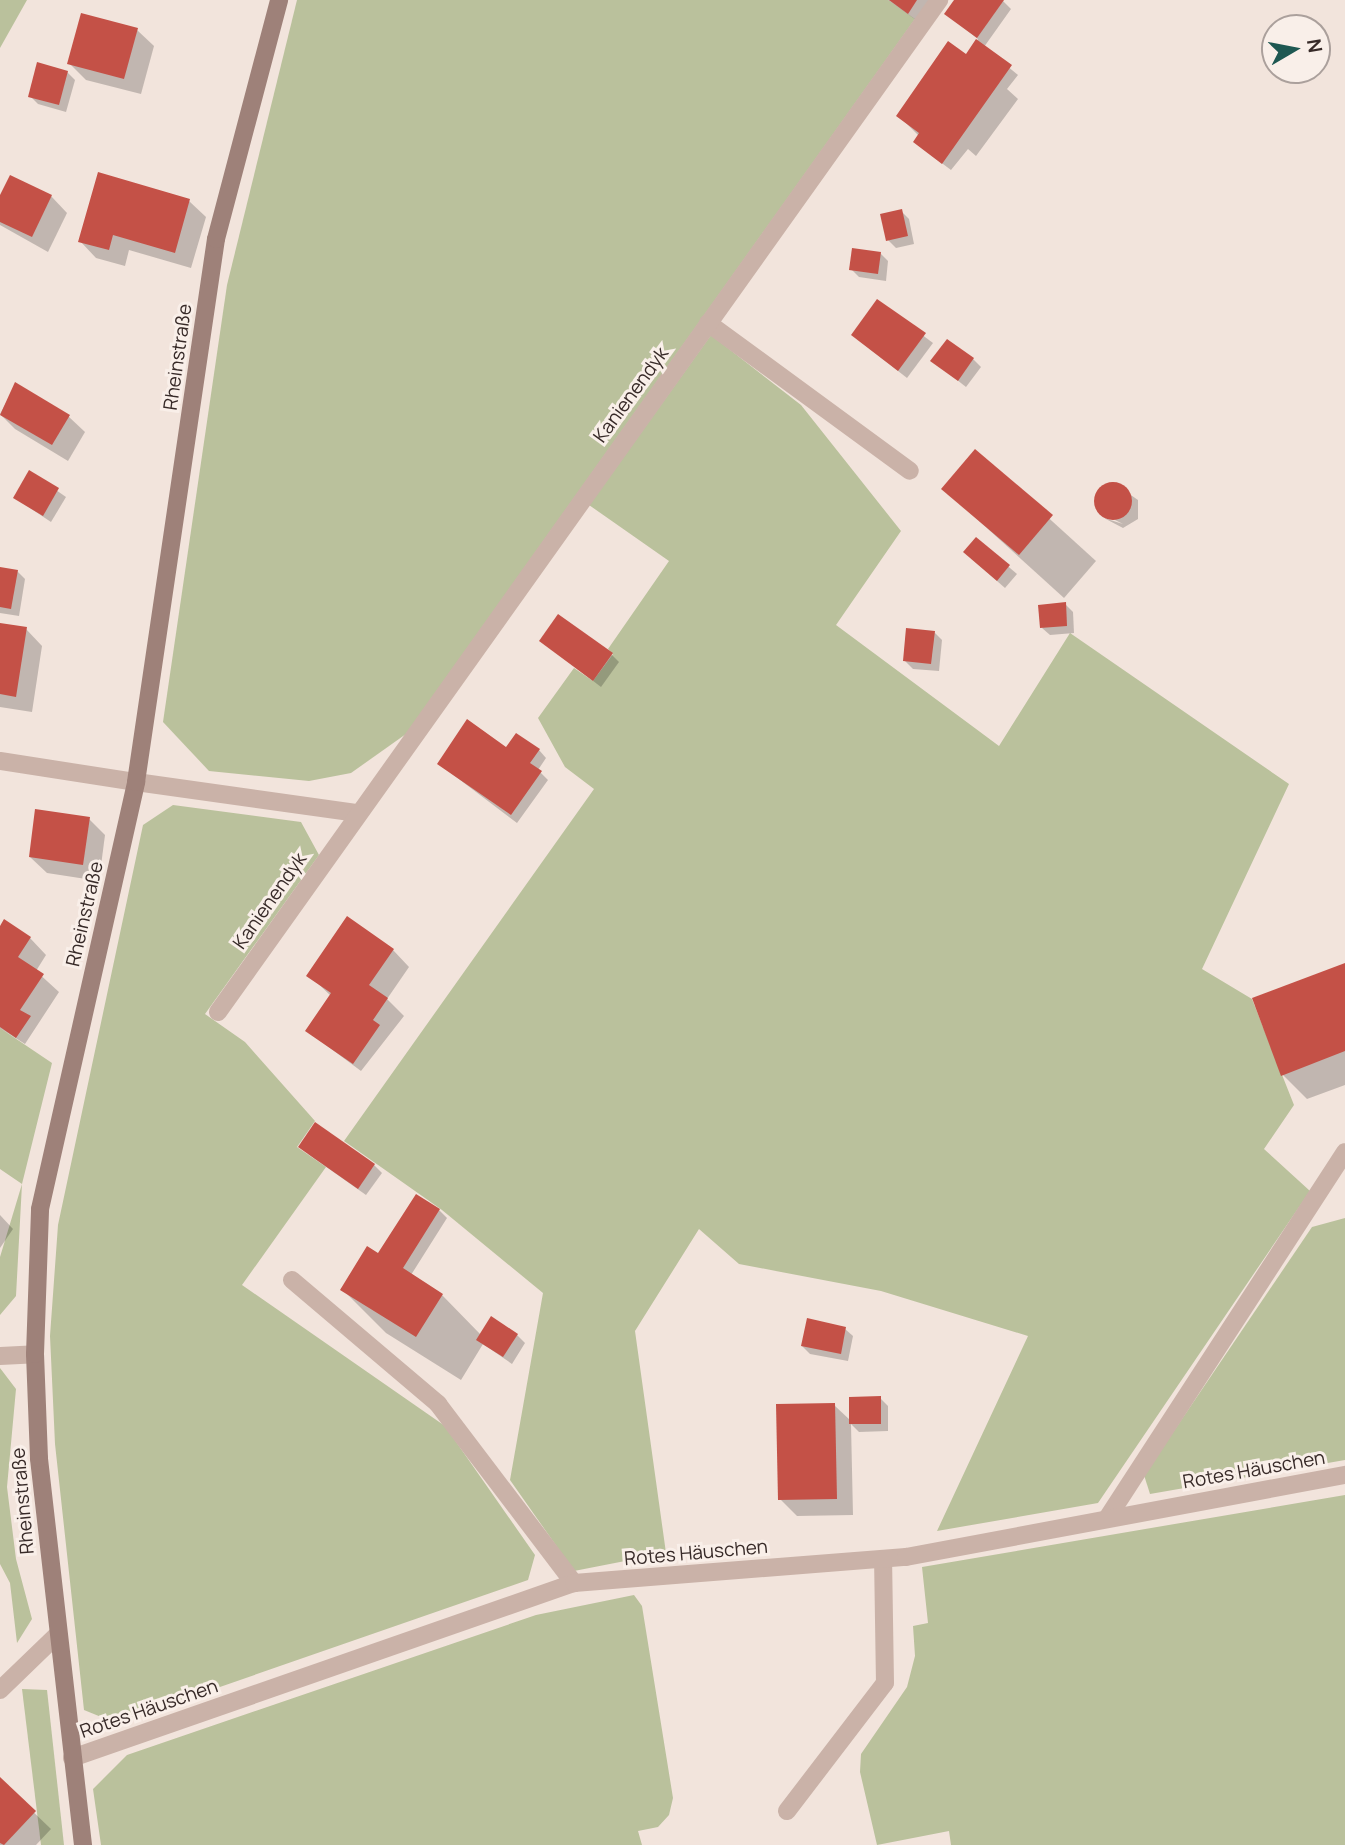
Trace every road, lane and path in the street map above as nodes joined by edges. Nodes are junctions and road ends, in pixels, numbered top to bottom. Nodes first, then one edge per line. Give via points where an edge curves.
1 (279, 0) edge
2 (939, 0) edge
3 (708, 323) junction
4 (910, 471) dead end
5 (0, 761) edge
6 (136, 782) junction
7 (356, 813) junction
8 (218, 1012) dead end
9 (1345, 1152) edge
10 (292, 1280) dead end
11 (35, 1354) junction
12 (0, 1356) edge
13 (1345, 1475) edge
14 (1108, 1517) junction
15 (883, 1559) junction
16 (575, 1583) junction
17 (57, 1634) junction
18 (0, 1690) edge
19 (72, 1758) junction
20 (787, 1811) dead end
21 (83, 1845) edge

1 - 6 main road, Rheinstraße via 216,239
2 - 3 street, Kanienendyk
3 - 4 street
3 - 7 street, Kanienendyk
5 - 6 street
6 - 7 street
6 - 11 main road, Rheinstraße via 40,1209
7 - 8 street, Kanienendyk
9 - 14 street
10 - 16 street via 438,1404
11 - 12 street
11 - 17 main road, Rheinstraße via 39,1458
13 - 14 street, Rotes Häuschen
14 - 15 street, Rotes Häuschen
15 - 16 street, Rotes Häuschen
15 - 20 street via 885,1683
16 - 19 street, Rotes Häuschen
17 - 18 street
17 - 19 main road, Rheinstraße
19 - 21 main road, Rheinstraße

